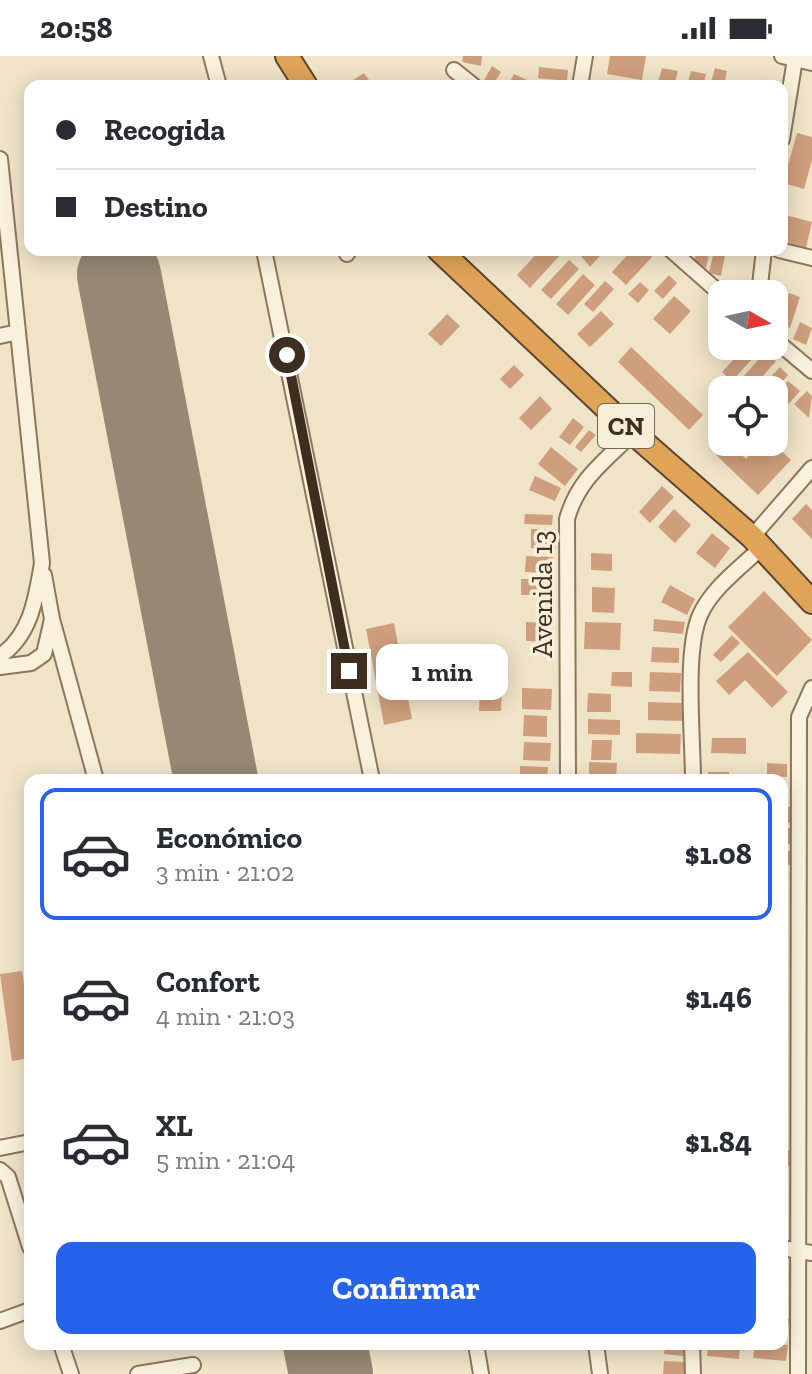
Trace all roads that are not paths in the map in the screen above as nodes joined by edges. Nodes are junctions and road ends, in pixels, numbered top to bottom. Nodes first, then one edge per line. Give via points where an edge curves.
1 (211, 56) edge
2 (287, 56) edge
3 (585, 56) edge
4 (788, 58) edge
5 (812, 63) edge
6 (454, 70) dead end
7 (217, 80) edge
8 (302, 80) edge
9 (466, 80) edge
10 (581, 80) edge
11 (786, 80) edge
12 (0, 159) edge
13 (788, 252) edge
14 (265, 256) edge
15 (445, 256) edge
16 (678, 256) edge
17 (763, 256) edge
18 (812, 258) edge
19 (761, 280) edge
20 (708, 283) edge
21 (18, 332) junction
22 (0, 336) edge
23 (788, 351) edge
24 (812, 371) edge
25 (633, 433) junction
26 (810, 475) edge
27 (757, 542) junction
28 (42, 563) junction
29 (812, 602) edge
30 (52, 619) junction
31 (0, 656) edge
32 (0, 667) edge
33 (812, 688) edge
34 (94, 774) edge
35 (371, 774) edge
36 (568, 774) edge
37 (693, 774) edge
38 (24, 1143) edge
39 (0, 1148) edge
40 (0, 1170) edge
41 (24, 1228) edge
42 (797, 1251) edge
43 (24, 1312) edge
44 (0, 1321) edge
45 (63, 1350) edge
46 (477, 1350) edge
47 (597, 1350) edge
48 (692, 1350) edge
49 (193, 1365) dead end
50 (71, 1374) edge
51 (138, 1374) edge
52 (481, 1374) edge
53 (600, 1374) edge
54 (693, 1374) edge
55 (798, 1374) edge

1 - 7 street
2 - 8 highway
3 - 10 street
4 - 5 street
4 - 11 street
6 - 9 street
12 - 21 street
13 - 18 street
14 - 35 street
15 - 25 highway, CN
16 - 20 street
17 - 19 street
21 - 22 street
21 - 28 street
23 - 24 street
25 - 27 highway, CN
25 - 36 street, Avenida 13 via 573,495 567,519
26 - 27 street
27 - 29 highway, CN
27 - 37 street via 700,614 693,639
28 - 30 street
28 - 31 street via 36,601 23,633
30 - 32 street via 44,654 31,663
30 - 34 street
33 - 42 street via 799,717
38 - 39 street
40 - 41 street via 8,1177
42 - 55 street
43 - 44 street
45 - 50 street
46 - 52 street
47 - 53 street
48 - 54 street
49 - 51 street

